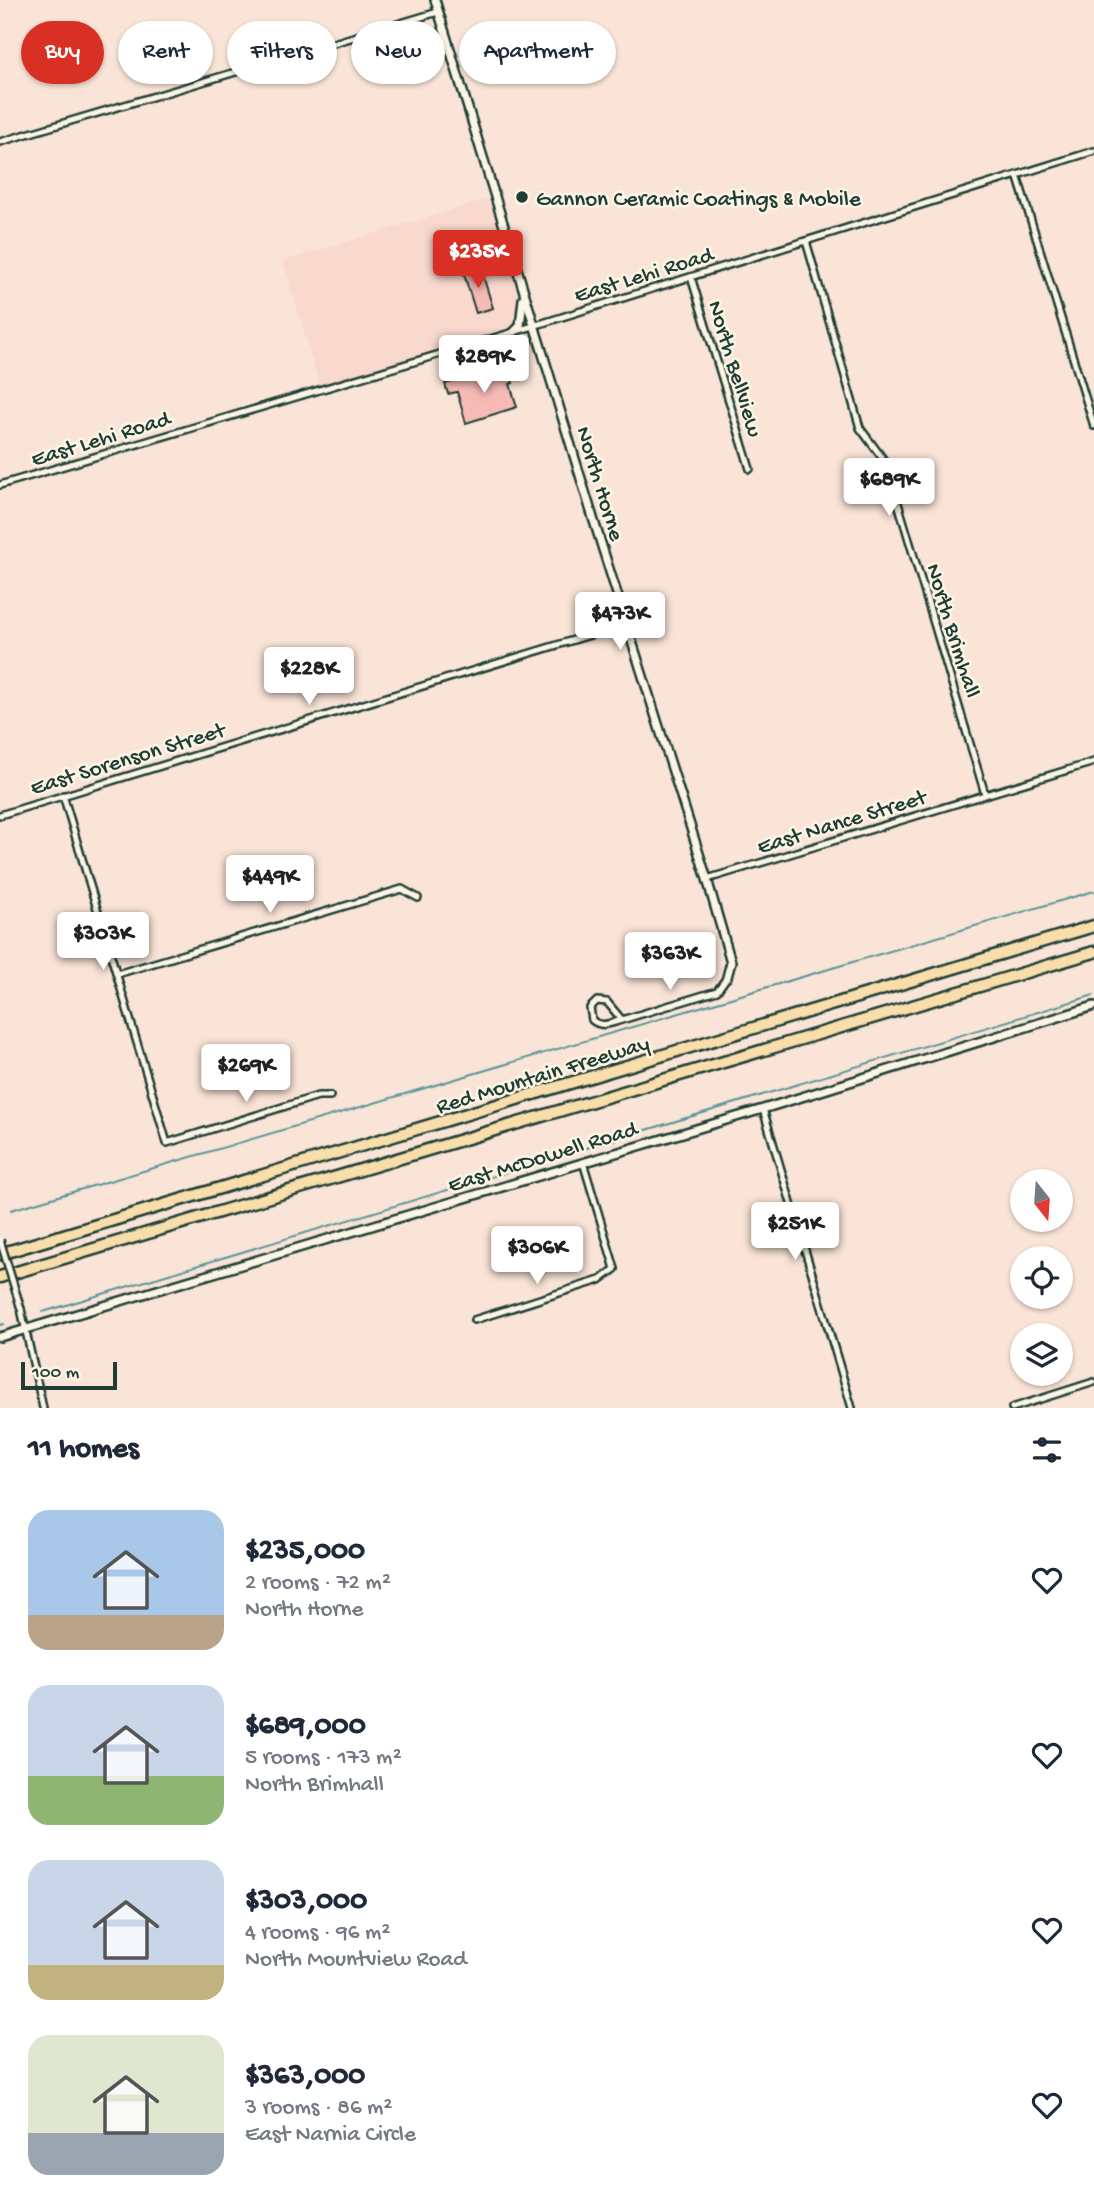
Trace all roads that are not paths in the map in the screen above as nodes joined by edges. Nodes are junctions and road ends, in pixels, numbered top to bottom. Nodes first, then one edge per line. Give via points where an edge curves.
1 (435, 0) edge
2 (438, 12) junction
3 (0, 142) edge
4 (1094, 151) edge
5 (1017, 175) junction
6 (806, 241) junction
7 (691, 277) junction
8 (519, 278) junction
9 (534, 325) junction
10 (514, 331) junction
11 (1094, 426) edge
12 (750, 469) dead end
13 (0, 485) edge
14 (626, 624) junction
15 (1094, 762) edge
16 (985, 794) junction
17 (63, 795) junction
18 (0, 815) edge
19 (707, 880) junction
20 (418, 898) dead end
21 (1094, 926) edge
22 (1094, 952) edge
23 (117, 974) junction
24 (727, 977) joint
25 (1094, 1006) edge
26 (622, 1020) junction
27 (330, 1096) dead end
28 (763, 1109) junction
29 (583, 1163) junction
30 (0, 1240) edge
31 (0, 1254) edge
32 (0, 1278) edge
33 (474, 1320) dead end
34 (24, 1330) junction
35 (0, 1337) edge
36 (1094, 1382) edge
37 (43, 1408) edge
38 (852, 1408) edge
39 (1012, 1408) edge

1 - 2 street, North Horne
2 - 3 street
2 - 8 street, North Horne
4 - 5 street, East Lehi Road
5 - 6 street, East Lehi Road
5 - 11 street
6 - 7 street, East Lehi Road
6 - 16 street, North Brimhall via 860,428 886,463
7 - 9 street, East Lehi Road
7 - 12 street, North Bellview
8 - 9 street, North Horne
8 - 10 street via 523,315
9 - 10 street, East Lehi Road
9 - 14 street, North Horne
10 - 13 street, East Lehi Road
14 - 17 street, East Sorenson Street
14 - 19 street, North Horne
15 - 16 street, East Nance Street
16 - 19 street, East Nance Street
17 - 18 street, East Sorenson Street
17 - 23 street
19 - 24 street, North Horne via 731,962
20 - 23 street via 402,889
21 - 31 highway, Red Mountain Freeway
22 - 32 highway, Red Mountain Freeway
23 - 27 street via 167,1143
24 - 26 street via 717,992
25 - 28 street, East McDowell Road
26 - 26 street via 597,1024 590,1017 590,1008 597,1001 607,1002
28 - 29 street, East McDowell Road
28 - 38 street
29 - 33 street via 616,1267 600,1280
29 - 34 street, East McDowell Road
30 - 34 street, bridge
34 - 35 street, East McDowell Road
34 - 37 street
36 - 39 street

